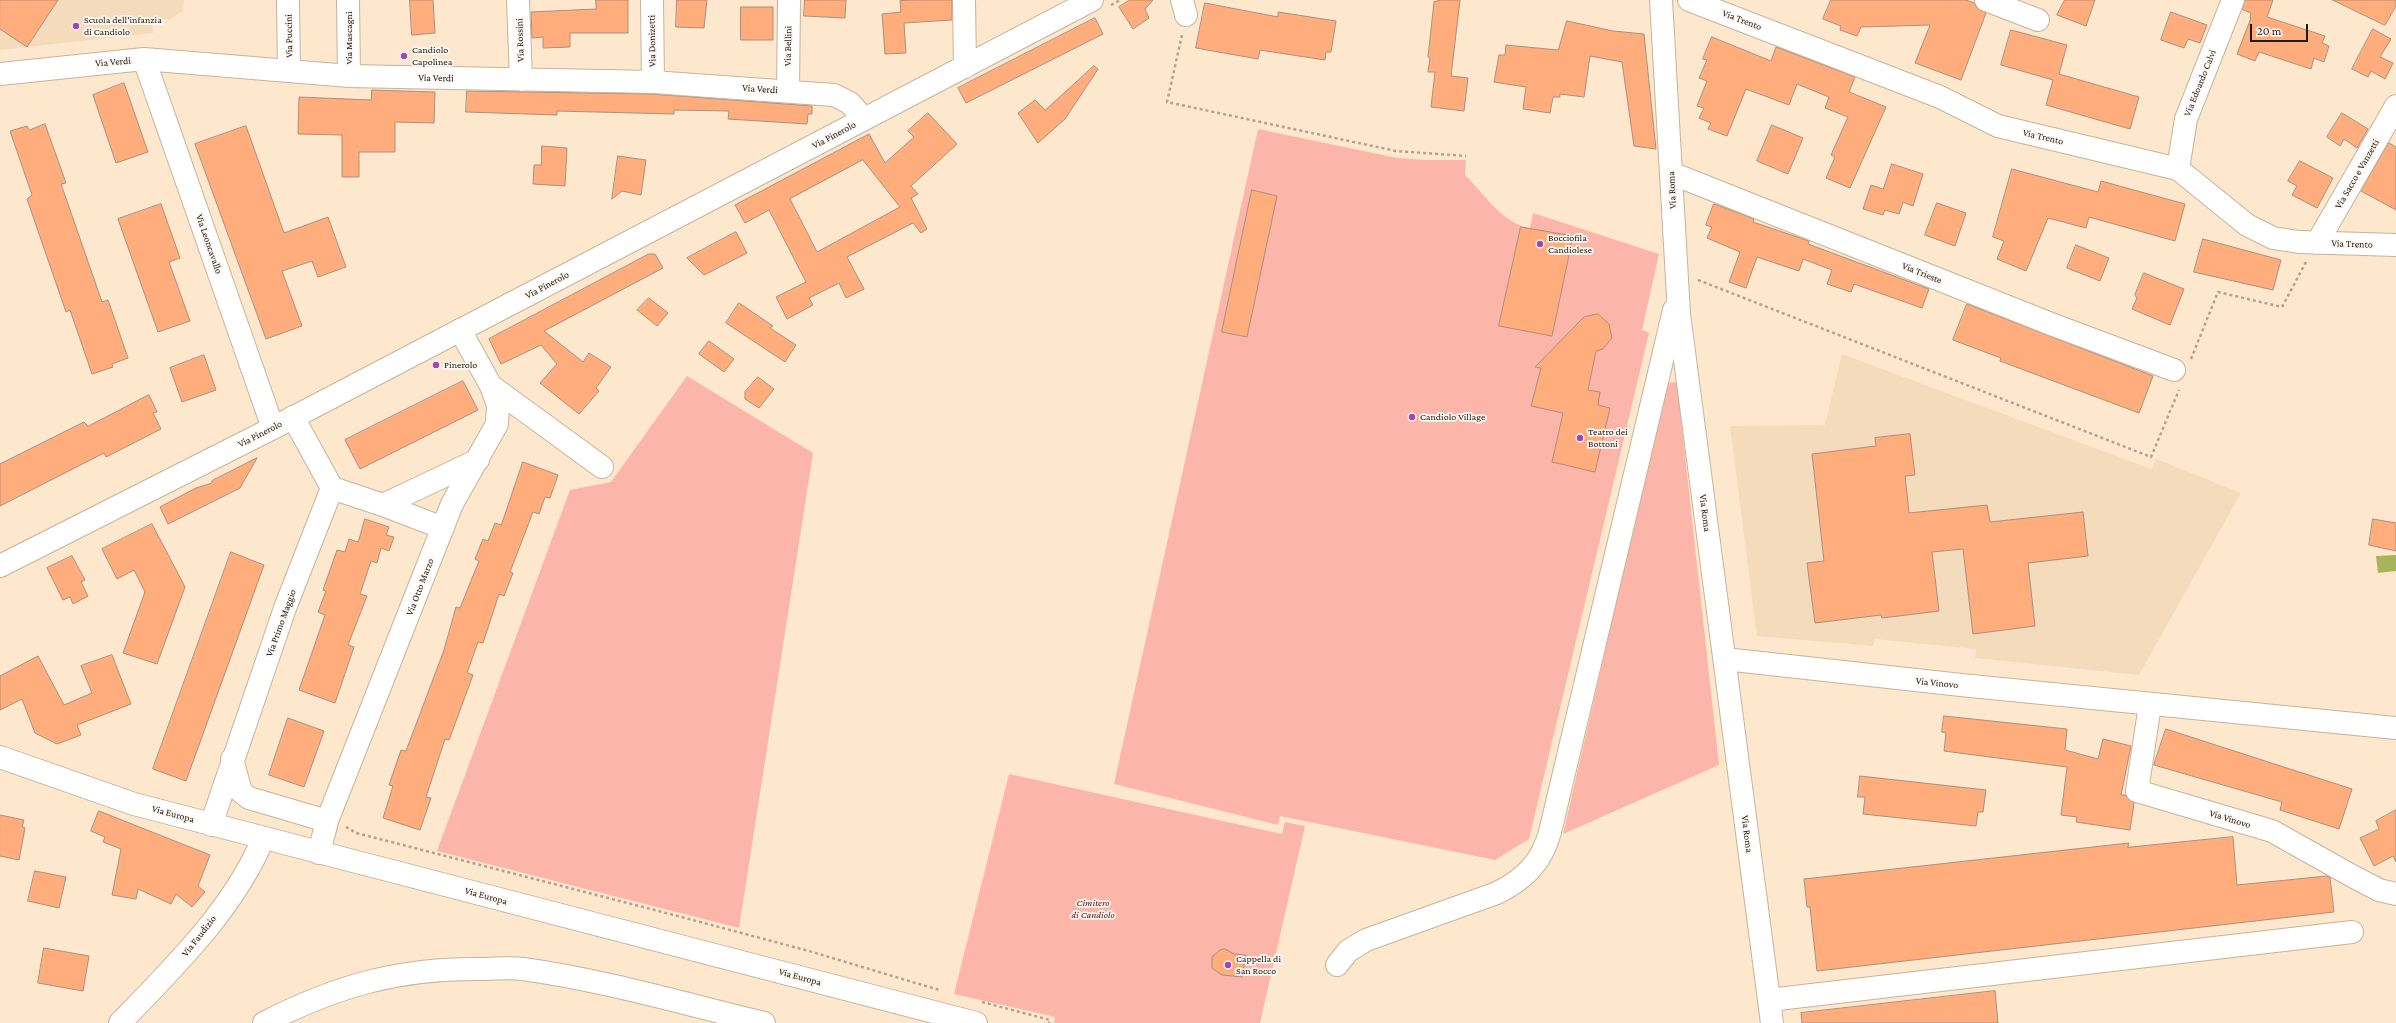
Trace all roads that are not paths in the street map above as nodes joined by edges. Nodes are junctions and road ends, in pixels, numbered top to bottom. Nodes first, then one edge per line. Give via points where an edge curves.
1 (288, 0) edge
2 (348, 0) edge
3 (518, 0) edge
4 (652, 0) edge
5 (789, 0) edge
6 (964, 0) edge
7 (1092, 0) edge
8 (1661, 0) edge
9 (1690, 0) edge
10 (1986, 0) edge
11 (2233, 0) edge
12 (2038, 20) dead end
13 (144, 60) junction
14 (964, 67) junction
15 (289, 71) junction
16 (0, 74) edge
17 (349, 76) junction
18 (521, 80) junction
19 (653, 82) junction
20 (788, 91) junction
21 (2396, 106) edge
22 (864, 119) junction
23 (2178, 169) junction
24 (1671, 173) junction
25 (2317, 243) junction
26 (2396, 245) edge
27 (1687, 290) junction
28 (460, 330) junction
29 (2181, 373) road end
30 (491, 386) junction
31 (294, 417) junction
32 (273, 428) junction
33 (478, 460) junction
34 (602, 467) dead end
35 (332, 488) junction
36 (383, 505) junction
37 (443, 528) junction
38 (0, 566) edge
39 (1725, 659) junction
40 (2150, 705) junction
41 (2396, 728) edge
42 (0, 757) edge
43 (232, 758) junction
44 (336, 820) junction
45 (211, 825) junction
46 (263, 839) junction
47 (319, 852) junction
48 (2396, 894) edge
49 (2352, 932) dead end
50 (1337, 965) dead end
51 (1769, 1000) junction
52 (120, 1023) edge
53 (264, 1023) edge
54 (764, 1023) edge
55 (976, 1023) edge
56 (1772, 1023) edge

1 - 15 street, Via Puccini
2 - 17 street, Via Mascagni
3 - 18 street, Via Rossini
4 - 19 street, Via Donizetti
5 - 20 street, Via Bellini
6 - 14 street
7 - 14 street, Via Pinerolo
8 - 24 street, Via Roma
9 - 23 street, Via Trento via 1940,96 1998,126
10 - 12 street
11 - 23 street, Via Edoardo Calvi via 2186,119
13 - 15 street, Via Verdi
13 - 16 street, Via Verdi
13 - 32 street, Via Leoncavallo
14 - 22 street, Via Pinerolo
15 - 17 street, Via Verdi
17 - 18 street, Via Verdi
18 - 19 street, Via Verdi
19 - 20 street, Via Verdi
20 - 22 street, Via Verdi via 834,95 850,103
21 - 25 street, Via Sacco e Vanzetti
22 - 28 street, Via Pinerolo
23 - 25 street, Via Trento via 2247,225 2273,238
24 - 27 street, Via Roma
24 - 29 street, Via Trieste
25 - 26 street, Via Trento
27 - 39 street, Via Roma
27 - 50 street via 1550,832 1540,859 1511,886 1490,896 1366,940 1348,952
28 - 30 street, Via Otto Marzo
28 - 31 street, Via Pinerolo
30 - 33 street, Via Otto Marzo via 498,405 497,424
30 - 34 street
31 - 32 street, Via Pinerolo
31 - 35 street
32 - 38 street, Via Pinerolo
33 - 36 street
33 - 37 street, Via Otto Marzo via 452,504
35 - 36 street
35 - 43 street, Via Primo Maggio via 285,608
36 - 37 street
37 - 44 street, Via Otto Marzo
39 - 40 street, Via Vinovo
39 - 51 street, Via Roma
40 - 41 street, Via Vinovo
40 - 48 street, Via Vinovo via 2137,790 2272,832 2379,890
42 - 45 street, Via Europa via 134,804
43 - 44 street via 241,792 249,798
43 - 45 street, Via Primo Maggio
44 - 47 street, Via Otto Marzo
45 - 46 street, Via Europa
46 - 47 street, Via Europa
46 - 52 street, Via Faudizio via 252,865 236,889 178,962
47 - 55 street, Via Europa
49 - 51 street
51 - 56 street, Via Roma
53 - 54 street via 302,1004 359,983 414,971 462,968 522,969 590,982

